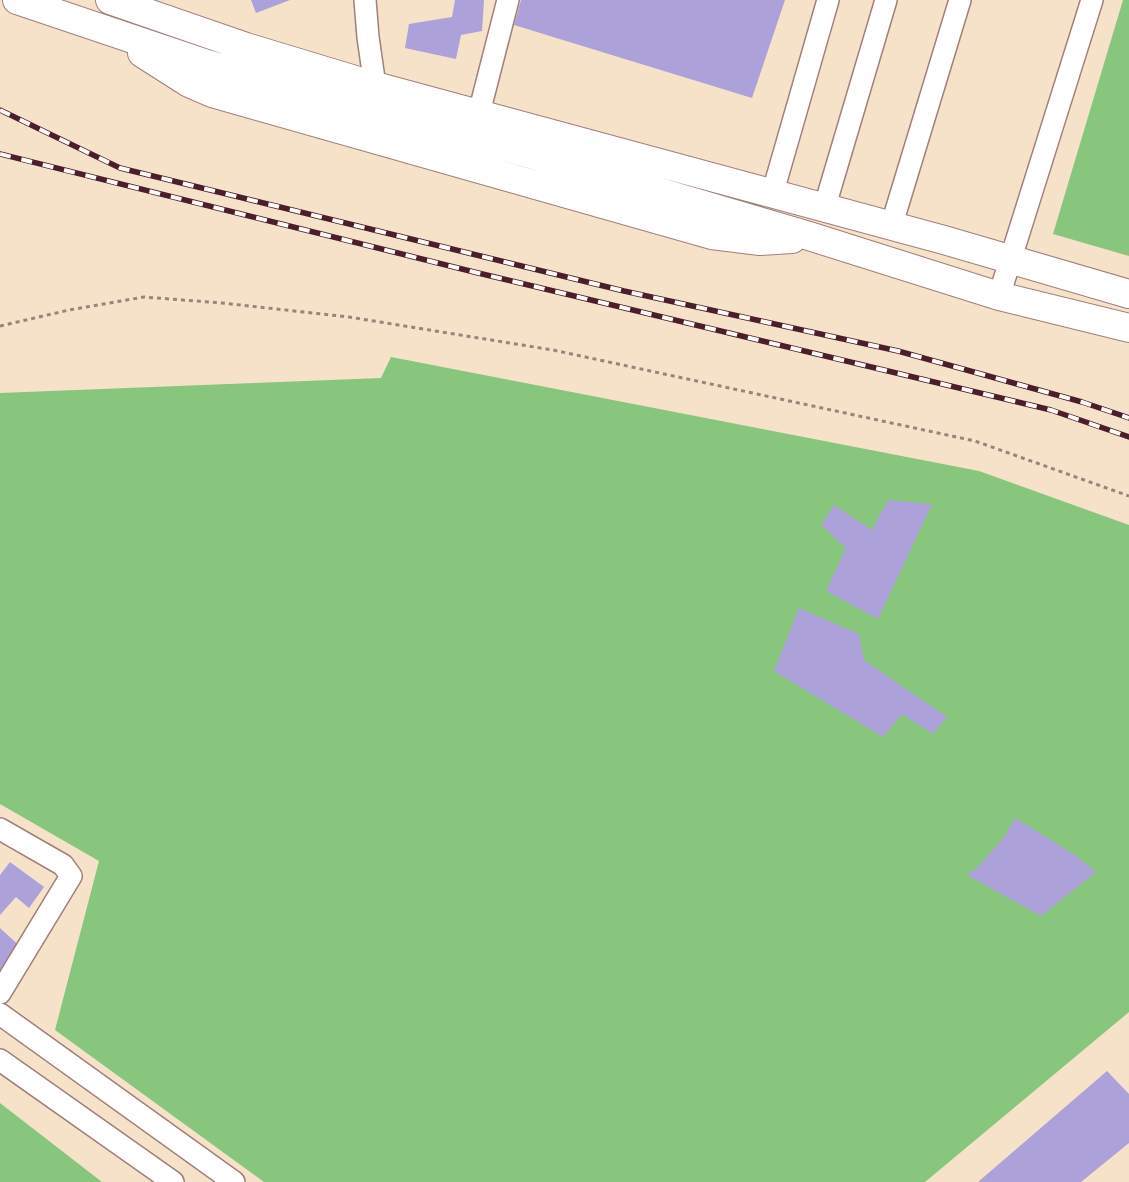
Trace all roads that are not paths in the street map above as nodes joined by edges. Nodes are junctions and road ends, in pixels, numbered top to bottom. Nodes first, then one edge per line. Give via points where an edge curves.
1 (17, 0) edge
2 (110, 0) edge
3 (365, 0) edge
4 (508, 0) edge
5 (828, 0) edge
6 (886, 0) edge
7 (960, 0) edge
8 (1092, 0) edge
9 (375, 86) junction
10 (479, 113) junction
11 (772, 195) junction
12 (824, 209) junction
13 (891, 227) junction
14 (1010, 260) junction
15 (1129, 294) edge
16 (999, 296) junction
17 (1129, 328) edge
18 (0, 829) edge
19 (0, 993) edge
20 (0, 1014) edge
21 (0, 1060) edge
22 (173, 1182) edge
23 (234, 1182) edge

1 - 16 street via 111,32 189,83 212,93 712,235 760,241 808,236
2 - 9 street via 246,47
3 - 9 street
4 - 10 street
5 - 11 street
6 - 12 street
7 - 13 street
8 - 14 street
9 - 10 street
10 - 11 street
11 - 12 street
12 - 13 street
13 - 14 street
14 - 15 street
14 - 16 street
16 - 17 street
18 - 19 street via 63,865 71,876
20 - 23 street
21 - 22 street

